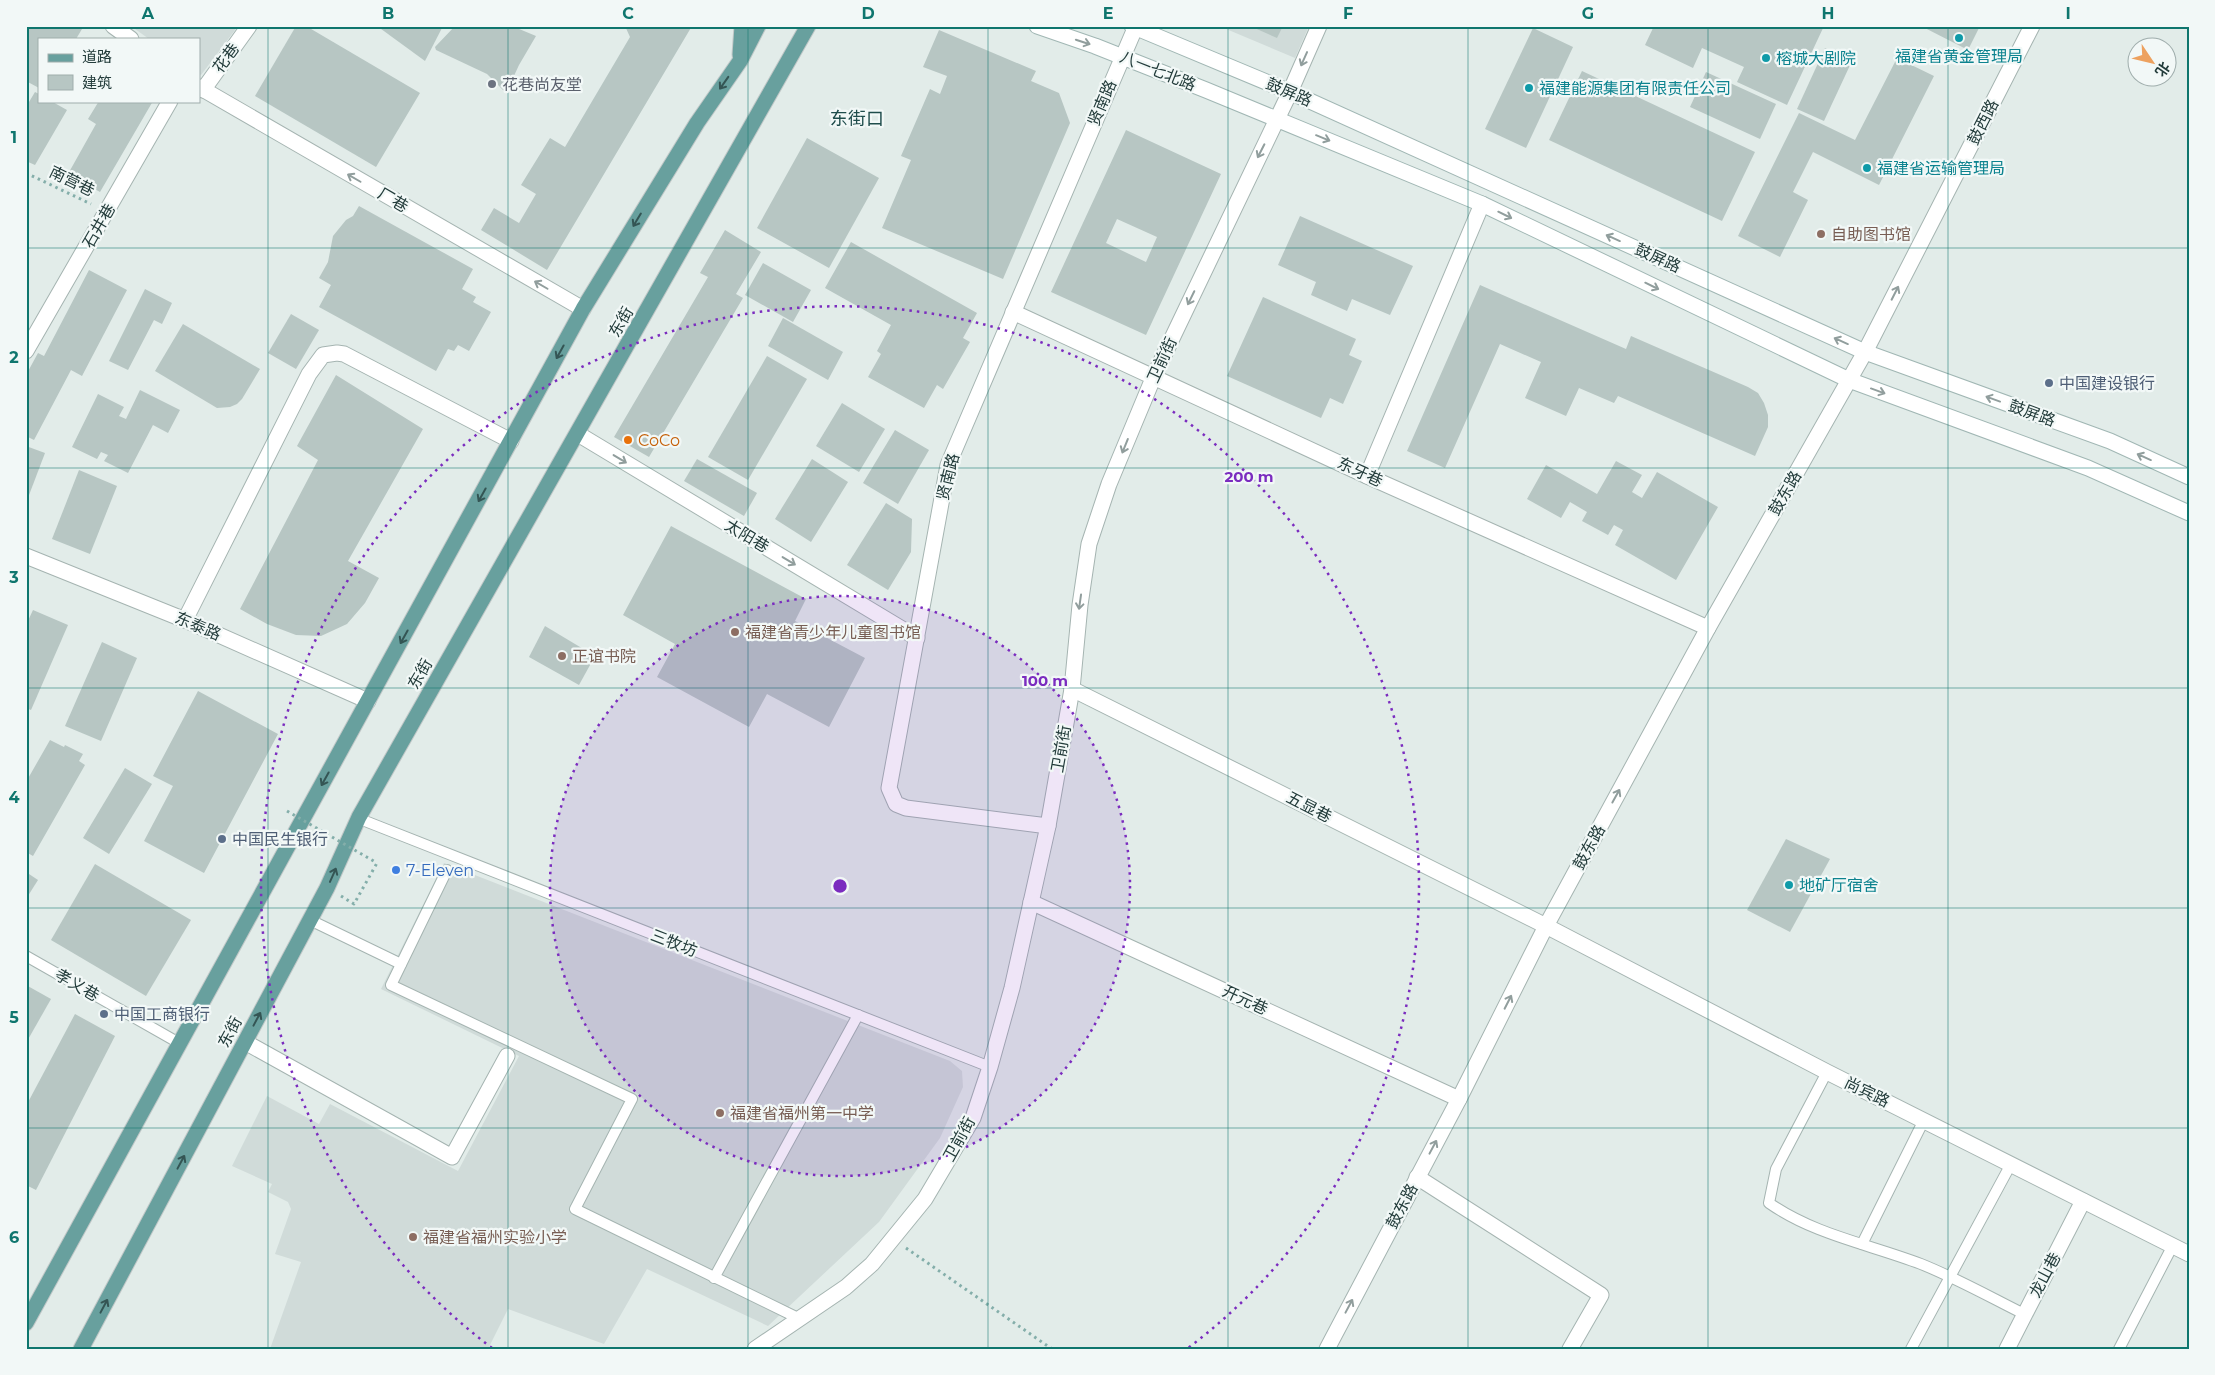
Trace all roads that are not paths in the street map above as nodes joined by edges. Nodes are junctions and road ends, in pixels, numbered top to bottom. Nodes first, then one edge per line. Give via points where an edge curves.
1 (113, 26) edge
2 (248, 26) edge
3 (742, 26) edge
4 (758, 26) edge
5 (808, 26) edge
6 (1037, 26) edge
7 (1319, 26) edge
8 (2032, 26) edge
9 (1135, 27) edge
10 (130, 38) edge
11 (1122, 57) junction
12 (740, 61) junction
13 (201, 88) edge
14 (1290, 92) junction
15 (169, 102) edge
16 (1278, 120) junction
17 (1482, 204) junction
18 (583, 309) junction
19 (1013, 312) junction
20 (26, 350) edge
21 (1864, 352) junction
22 (1154, 376) junction
23 (1848, 380) junction
24 (578, 434) junction
25 (511, 441) junction
26 (1367, 476) junction
27 (2189, 477) edge
28 (2189, 513) edge
29 (26, 556) edge
30 (184, 620) junction
31 (1708, 628) junction
32 (917, 638) junction
33 (1072, 689) junction
34 (368, 701) junction
35 (359, 816) junction
36 (1048, 826) junction
37 (447, 870) dead end
38 (1031, 902) junction
39 (310, 920) junction
40 (1546, 926) junction
41 (26, 956) edge
42 (402, 964) junction
43 (858, 1015) junction
44 (245, 1042) junction
45 (179, 1044) junction
46 (507, 1056) dead end
47 (990, 1067) junction
48 (1827, 1072) junction
49 (1459, 1099) junction
50 (1924, 1120) junction
51 (2011, 1164) junction
52 (1417, 1177) junction
53 (2083, 1201) junction
54 (1862, 1244) junction
55 (2172, 1247) junction
56 (2189, 1254) edge
57 (1949, 1277) junction
58 (714, 1278) junction
59 (2024, 1314) junction
60 (800, 1319) junction
61 (26, 1323) edge
62 (81, 1349) edge
63 (755, 1349) edge
64 (1326, 1349) edge
65 (1570, 1349) edge
66 (1911, 1349) edge
67 (2007, 1349) edge
68 (2119, 1349) edge

1 - 10 street
2 - 13 street, 花巷
3 - 12 main road
4 - 12 main road, 东街
5 - 24 main road, 东街
6 -> 11 street, 八一七北路
7 -> 14 street, 卫前街
21 -> 8 street, 鼓西路
9 - 11 street, 贤南路
9 - 14 street, 鼓屏路
11 - 16 street, 八一七北路
11 - 19 street, 贤南路
12 -> 18 main road, 东街 via 697,123
18 -> 13 street, 厂巷
14 - 16 street, 卫前街
21 -> 14 street, 鼓屏路
15 - 20 street, 石井巷
16 -> 17 street, 鼓屏路
16 -> 22 street, 卫前街
17 -> 23 street, 鼓屏路
17 - 26 street
18 -> 25 main road, 东街
19 - 22 street, 东牙巷
19 - 32 street, 贤南路 via 948,466
21 - 23 street, 鼓东路
27 -> 21 street, 鼓屏路 via 2110,441
22 - 26 street, 东牙巷
22 -> 33 street, 卫前街 via 1109,484 1089,544
23 -> 28 street, 鼓屏路 via 2088,468
23 - 31 street, 鼓东路
24 -> 32 street, 太阳巷
24 - 35 main road, 东街
25 - 30 street via 344,354 322,355 309,374
25 -> 34 main road, 东街
26 - 31 street, 东牙巷
29 - 30 street, 东泰路
30 - 34 street, 东泰路
40 -> 31 street, 鼓东路
32 - 36 street, 贤南路 via 889,788 896,804 906,808
33 - 36 street, 卫前街
33 - 40 street, 五显巷
34 -> 45 main road, 东街
39 -> 35 main road, 东街
35 - 43 lane, 三牧坊
36 - 38 street, 卫前街
37 - 42 lane
38 - 47 street, 卫前街
38 - 49 street, 开元巷
39 - 42 lane
44 -> 39 main road, 东街
40 - 48 street, 尚宾路
49 -> 40 street, 鼓东路
41 - 45 lane, 孝义巷
42 - 58 lane via 391,985 632,1100 575,1209
43 - 47 lane, 三牧坊
43 - 58 lane
44 - 46 street via 452,1157
62 -> 44 main road, 东街
45 - 61 main road, 东街
47 - 60 street, 卫前街 via 973,1118 924,1199 894,1239 846,1287
48 - 50 street, 尚宾路
48 - 54 lane via 1776,1169 1769,1203 1786,1215 1832,1236
52 -> 49 street, 鼓东路
50 - 51 street, 尚宾路
50 - 54 lane
51 - 53 street, 尚宾路
51 - 57 lane
64 -> 52 street, 鼓东路
52 - 65 street via 1601,1295
53 - 55 street, 尚宾路
53 - 59 street, 龙山巷
54 - 57 lane
55 - 56 street, 尚宾路
55 - 68 lane
57 - 59 lane
57 - 66 lane
58 - 60 lane
59 - 67 street, 龙山巷
60 - 63 street, 卫前街

